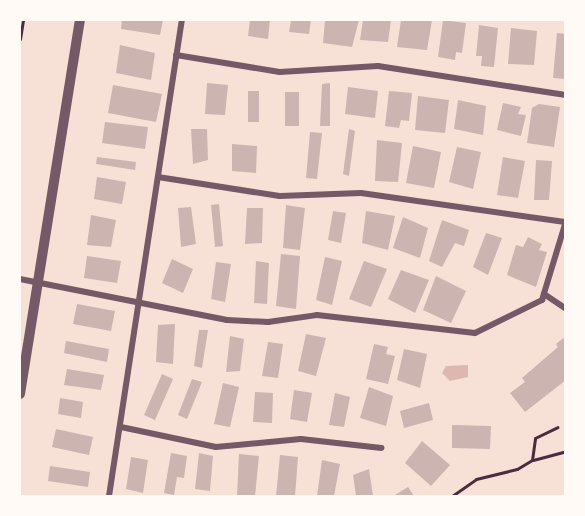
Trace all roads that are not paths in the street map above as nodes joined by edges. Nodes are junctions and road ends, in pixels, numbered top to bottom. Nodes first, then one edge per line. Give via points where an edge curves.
1 (80, 20) edge
2 (182, 20) edge
3 (176, 55) junction
4 (566, 95) edge
5 (158, 177) junction
6 (565, 222) edge
7 (20, 279) edge
8 (38, 283) junction
9 (544, 294) junction
10 (140, 300) junction
11 (566, 309) edge
12 (20, 394) edge
13 (121, 427) junction
14 (381, 448) dead end
15 (109, 496) edge

1 - 8 street
2 - 3 street
3 - 4 street via 280,72 378,66
3 - 5 street
5 - 6 street via 280,196 360,192
5 - 10 street
6 - 9 street
7 - 8 street
8 - 10 street
8 - 12 street
9 - 10 street via 542,300 475,333 317,315 268,322 227,320
9 - 11 street
10 - 13 street
13 - 14 street via 216,447 301,439
13 - 15 street

